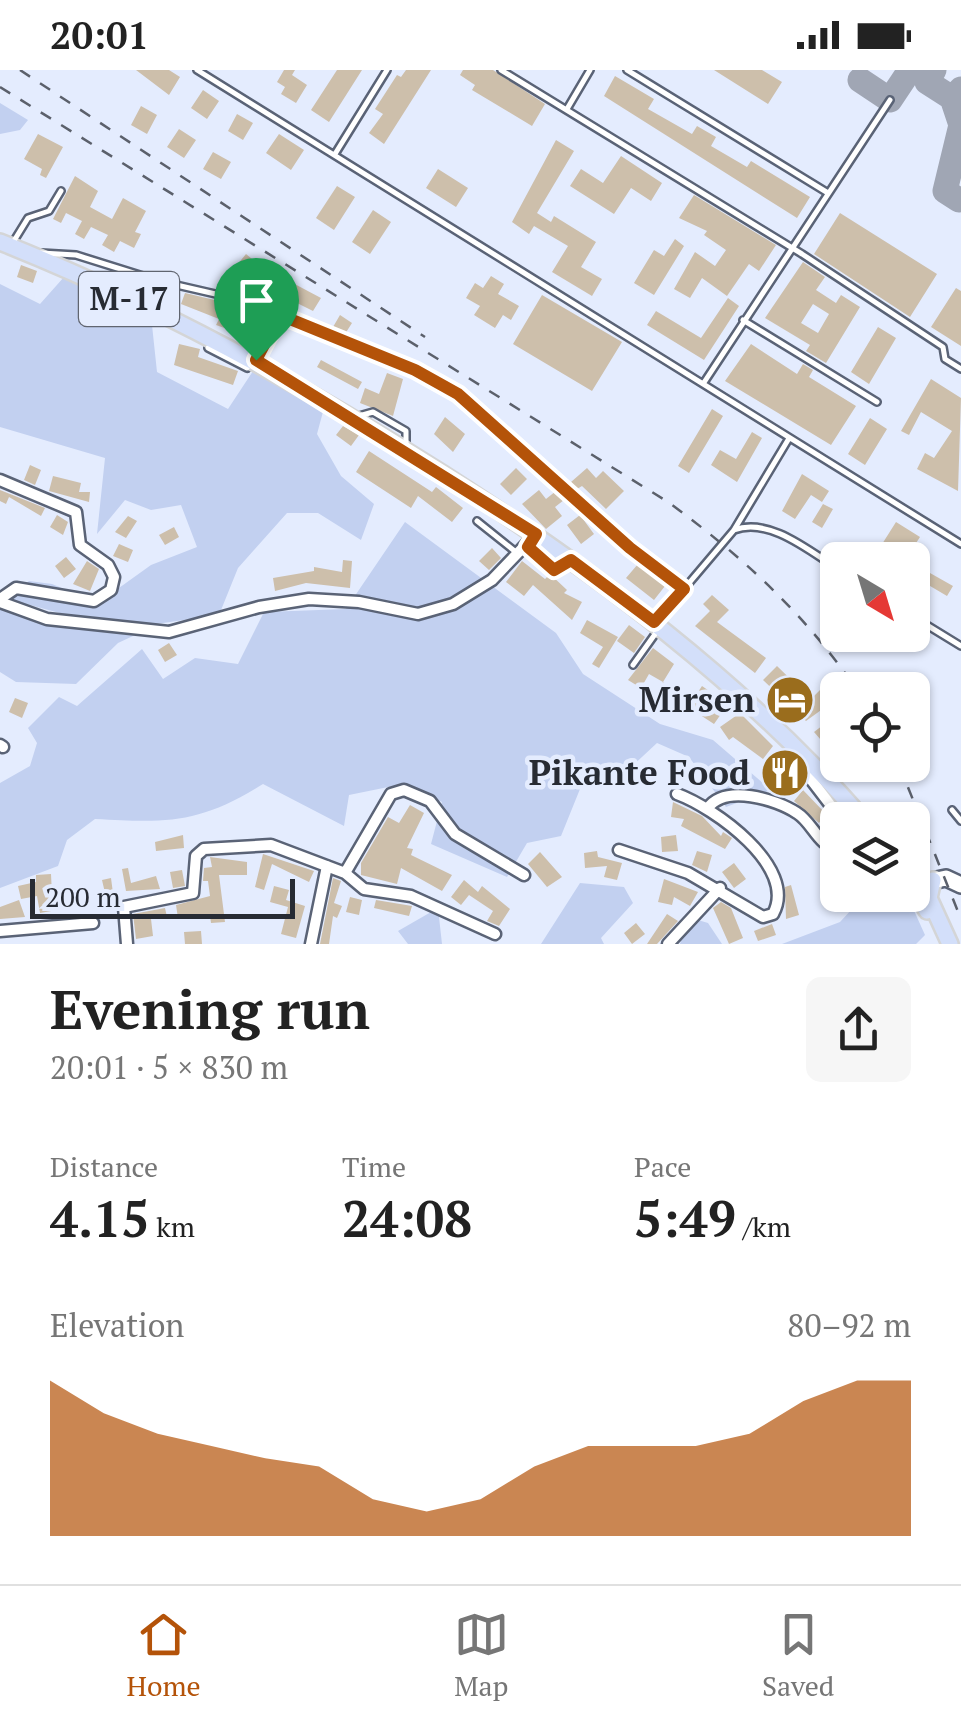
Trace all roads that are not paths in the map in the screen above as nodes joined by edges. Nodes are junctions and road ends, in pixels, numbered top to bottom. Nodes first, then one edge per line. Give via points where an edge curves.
1 (197, 70) edge
2 (387, 70) edge
3 (501, 70) edge
4 (590, 70) edge
5 (627, 70) edge
6 (890, 100) dead end
7 (567, 110) junction
8 (334, 154) junction
9 (62, 191) dead end
10 (828, 192) junction
11 (12, 247) edge
12 (789, 248) junction
13 (280, 315) junction
14 (743, 320) junction
15 (208, 348) dead end
16 (256, 360) junction
17 (961, 369) edge
18 (703, 384) junction
19 (877, 402) dead end
20 (788, 439) junction
21 (0, 480) edge
22 (477, 521) dead end
23 (734, 530) junction
24 (961, 544) edge
25 (528, 545) junction
26 (820, 559) edge
27 (684, 589) junction
28 (0, 600) edge
29 (657, 625) junction
30 (930, 627) edge
31 (961, 646) edge
32 (633, 665) dead end
33 (799, 746) junction
34 (677, 794) dead end
35 (828, 802) edge
36 (848, 802) edge
37 (708, 808) junction
38 (952, 810) dead end
39 (961, 821) edge
40 (820, 839) edge
41 (619, 850) dead end
42 (327, 866) junction
43 (345, 873) junction
44 (524, 875) dead end
45 (933, 880) junction
46 (930, 881) edge
47 (961, 885) edge
48 (720, 888) junction
49 (928, 912) edge
50 (93, 923) dead end
51 (0, 931) edge
52 (495, 934) dead end
53 (127, 944) edge
54 (311, 944) edge
55 (668, 944) edge
56 (946, 944) edge

1 - 8 lane
2 - 8 lane
3 - 7 lane
4 - 7 lane
5 - 10 lane
6 - 10 lane
7 - 12 lane
8 - 18 lane
9 - 11 lane via 49,211 28,218
10 - 12 lane
11 - 13 lane via 76,254
11 - 16 main road, M-17
12 - 14 lane
12 - 17 lane via 943,346 946,360
13 - 16 lane
13 - 27 lane via 458,394
14 - 18 lane
14 - 19 lane
15 - 16 lane via 247,368
16 - 25 main road, M-17 via 406,450
18 - 20 lane
20 - 23 lane
20 - 24 lane
21 - 28 street via 76,512 80,545 114,577 111,590 94,601 16,588
22 - 25 lane
23 - 26 lane via 766,528
23 - 27 lane
25 - 28 street via 492,580 453,604 418,614 309,599 169,632 46,619
25 - 29 main road, M-17 via 571,560
27 - 29 lane
29 - 32 lane
29 - 33 main road, M-17
30 - 31 lane
33 - 35 street via 796,760
33 - 36 main road, M-17
34 - 37 street
37 - 40 street via 714,800 743,795 789,809
37 - 48 street via 748,839 768,866 777,910 762,916
38 - 39 lane
41 - 48 street
42 - 43 street
42 - 53 street via 271,845 207,848 196,856 193,893 124,907
42 - 54 street
43 - 44 street via 391,794 404,790 430,801 455,834
43 - 52 street via 364,889 411,896
45 - 46 street
45 - 47 street
45 - 56 main road via 929,898
48 - 55 street
49 - 56 main road
50 - 51 street

